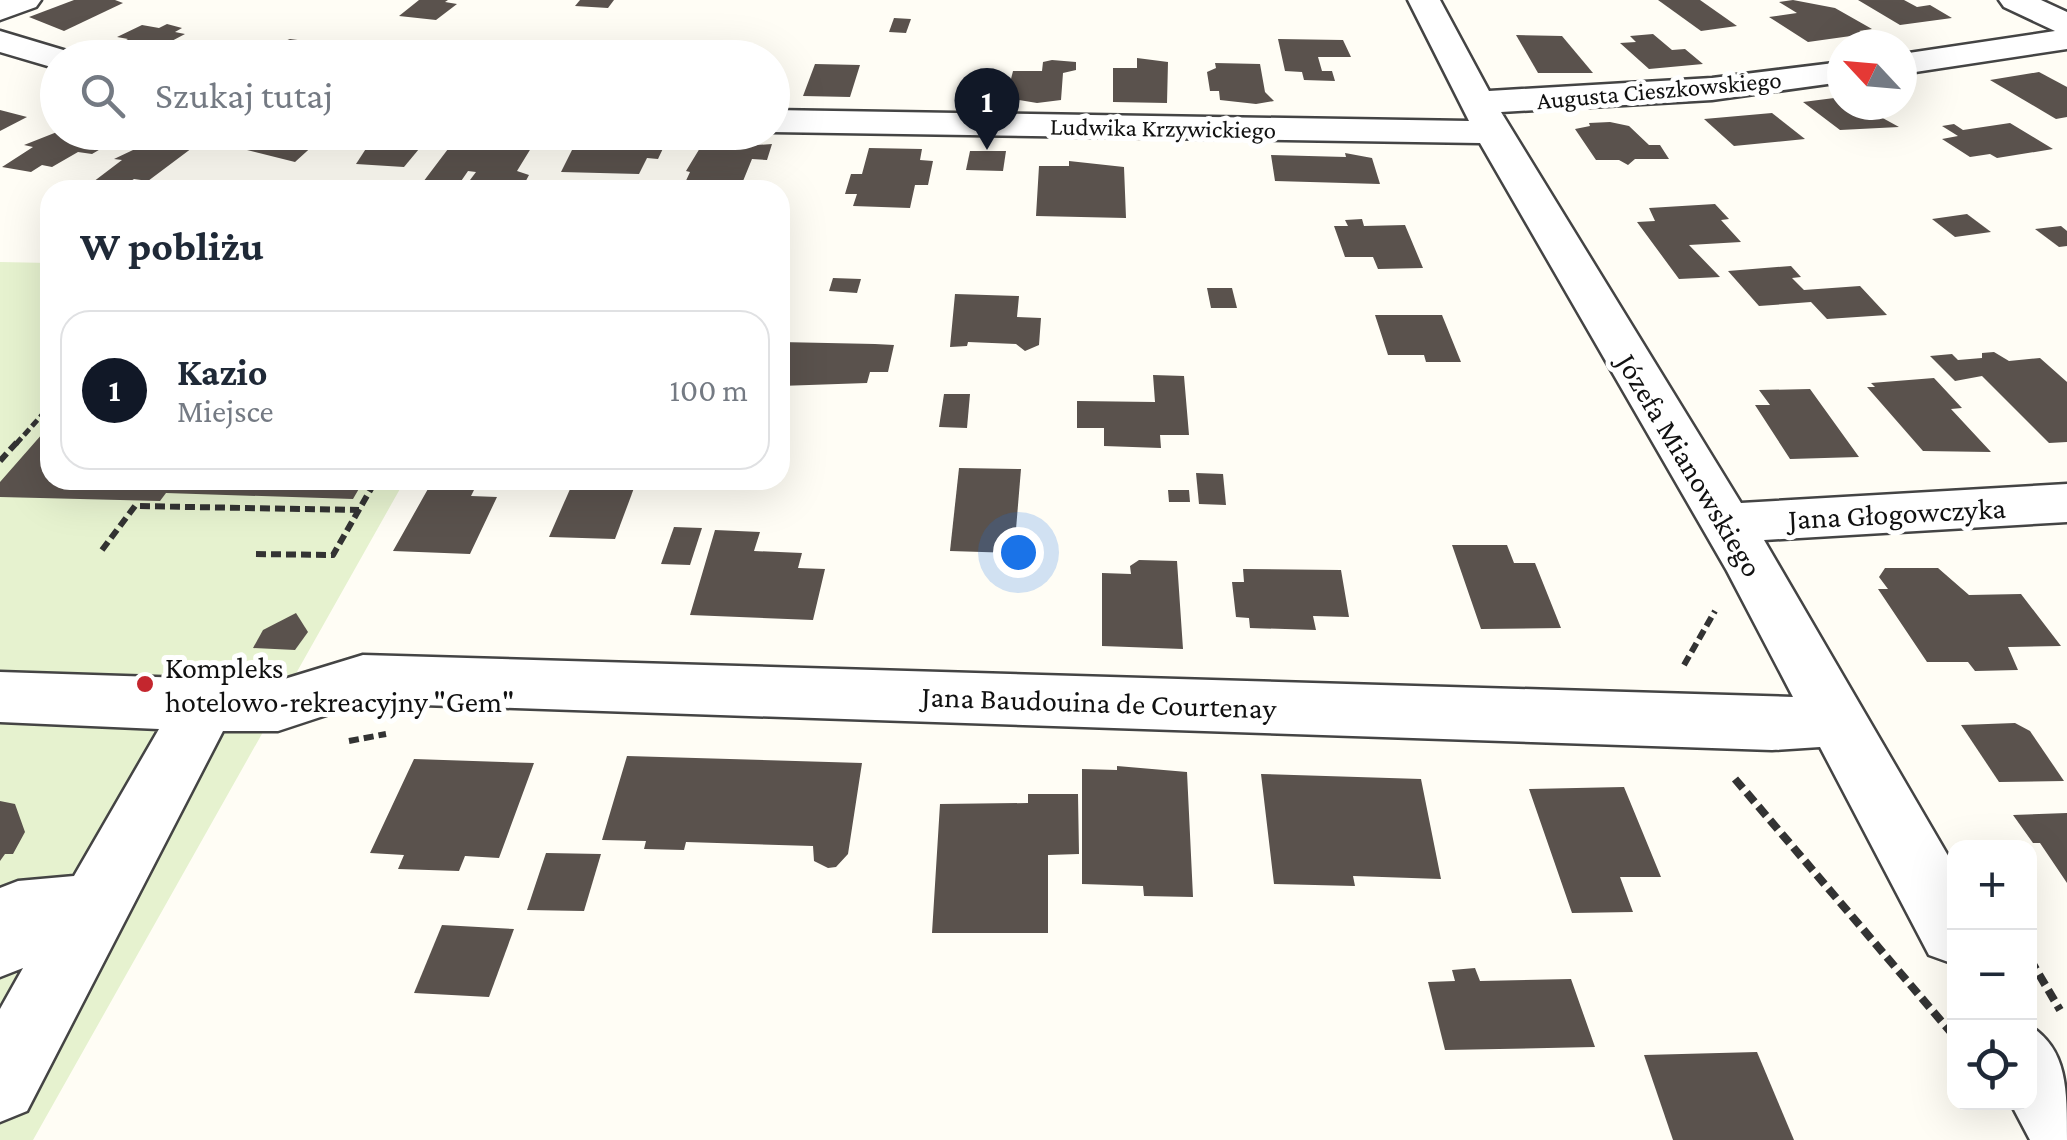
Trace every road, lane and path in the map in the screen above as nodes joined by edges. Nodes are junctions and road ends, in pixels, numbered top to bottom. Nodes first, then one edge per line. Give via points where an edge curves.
1 (25, 0) edge
2 (1424, 0) edge
3 (2015, 0) edge
4 (0, 10) edge
5 (2067, 24) edge
6 (2067, 39) edge
7 (0, 41) edge
8 (40, 53) edge
9 (1917, 62) edge
10 (1827, 74) edge
11 (1484, 118) junction
12 (790, 121) edge
13 (40, 417) edge
14 (0, 461) edge
15 (370, 490) edge
16 (2067, 502) edge
17 (359, 510) junction
18 (1726, 523) junction
19 (102, 550) dead end
20 (256, 554) dead end
21 (1719, 603) dead end
22 (1680, 672) dead end
23 (0, 697) edge
24 (206, 706) junction
25 (1836, 720) junction
26 (1721, 766) dead end
27 (94, 907) junction
28 (1953, 930) edge
29 (0, 943) edge
30 (2037, 971) edge
31 (2067, 1022) edge
32 (1947, 1028) edge
33 (2037, 1076) edge
34 (0, 1084) edge
35 (0, 1097) edge
36 (0, 1121) edge
37 (2067, 1130) edge

1 - 4 street
2 - 11 street, Józefa Mianowskiego
3 - 5 street
6 - 9 street
7 - 8 street
10 - 11 street, Augusta Cieszkowskiego
11 - 12 street, Ludwika Krzywickiego
11 - 18 street, Józefa Mianowskiego
13 - 14 path
15 - 17 path
16 - 18 street, Jana Głogowczyka
17 - 19 path via 136,506
17 - 20 path via 333,555
18 - 25 street, Józefa Mianowskiego
21 - 22 path
23 - 24 street, Jana Baudouina de Courtenay
24 - 25 street, Jana Baudouina de Courtenay via 278,706 362,679 1772,724
24 - 27 street
25 - 28 street, Józefa Mianowskiego
26 - 32 path
27 - 29 street via 18,914
27 - 34 street
30 - 31 path
33 - 37 street
35 - 36 street via 11,1097

